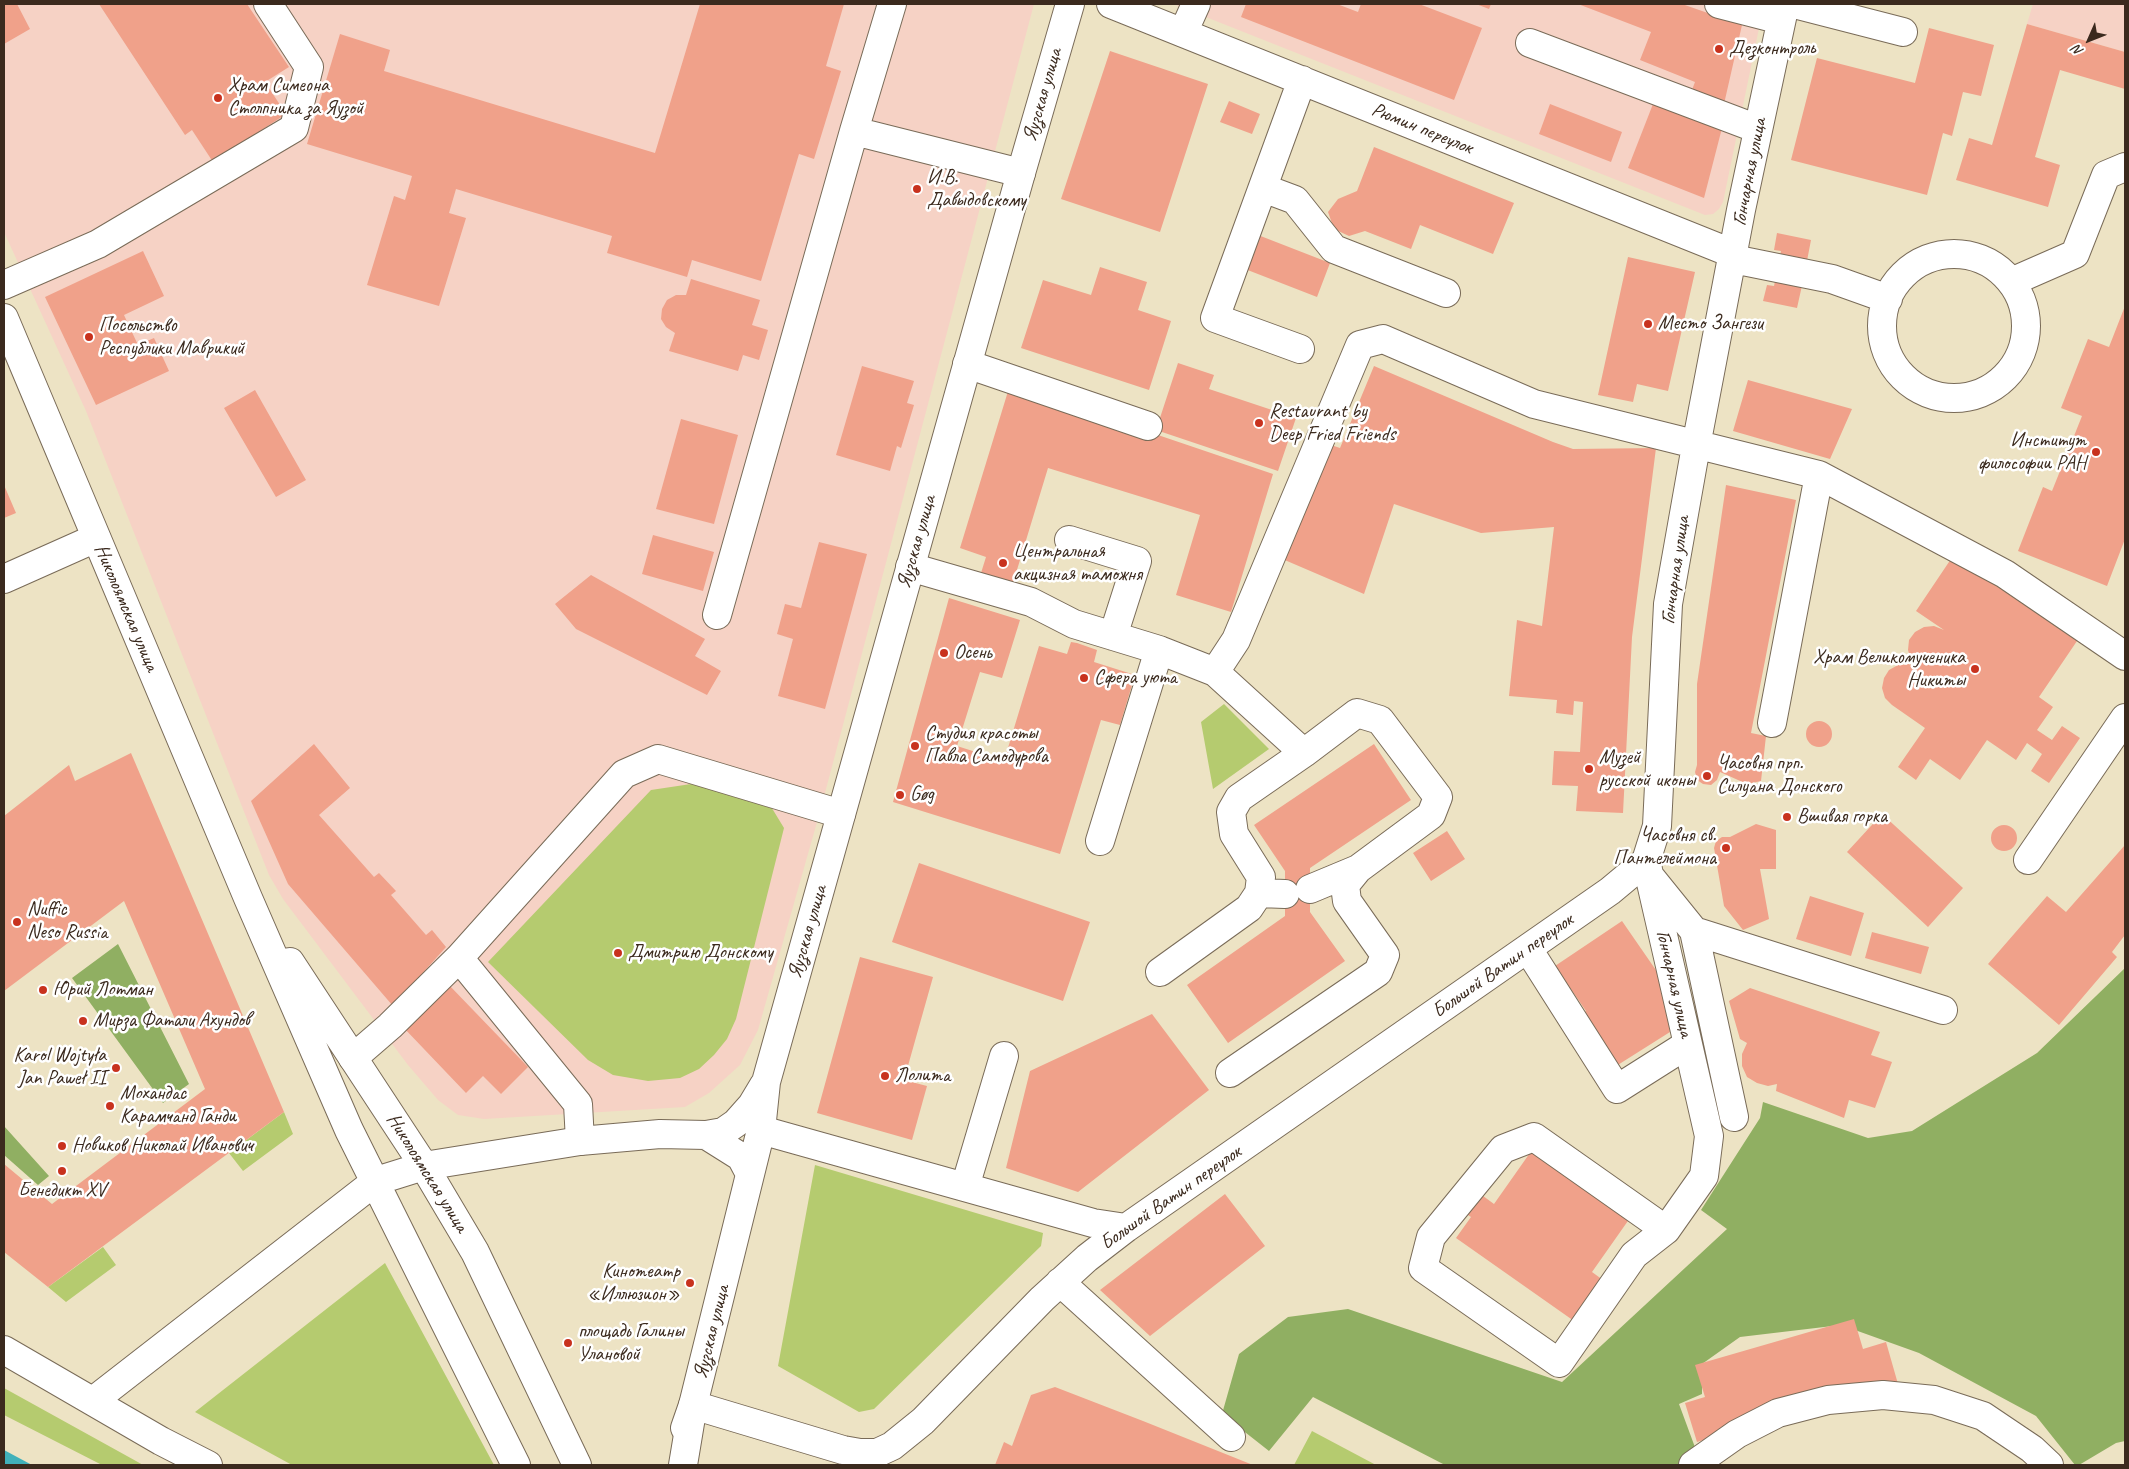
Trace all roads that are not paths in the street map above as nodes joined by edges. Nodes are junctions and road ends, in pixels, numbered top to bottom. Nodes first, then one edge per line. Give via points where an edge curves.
1 (268, 4) edge
2 (892, 4) edge
3 (1070, 4) edge
4 (1111, 4) edge
5 (1196, 4) edge
6 (1719, 4) edge
7 (1787, 9) edge
8 (1903, 32) dead end
9 (1183, 33) junction
10 (1530, 43) dead end
11 (1302, 80) junction
12 (1758, 129) junction
13 (854, 130) junction
14 (2125, 167) edge
15 (1020, 173) junction
16 (1263, 188) junction
17 (1733, 257) junction
18 (2011, 282) junction
19 (4, 286) edge
20 (1446, 293) dead end
21 (1888, 299) junction
22 (4, 321) edge
23 (1300, 349) dead end
24 (967, 364) junction
25 (1148, 426) dead end
26 (1696, 446) junction
27 (1818, 475) junction
28 (96, 538) junction
29 (1069, 540) dead end
30 (910, 567) junction
31 (4, 579) edge
32 (718, 615) dead end
33 (1113, 636) junction
34 (1159, 650) junction
35 (2125, 656) edge
36 (1216, 672) junction
37 (2125, 718) edge
38 (1772, 723) dead end
39 (1304, 753) junction
40 (841, 814) junction
41 (1100, 841) dead end
42 (2028, 860) dead end
43 (1648, 868) junction
44 (1358, 869) junction
45 (1285, 892) junction
46 (248, 898) junction
47 (1694, 931) junction
48 (1528, 949) junction
49 (459, 958) junction
50 (1160, 972) dead end
51 (1943, 1010) dead end
52 (1688, 1044) junction
53 (1004, 1056) dead end
54 (353, 1058) junction
55 (1230, 1073) dead end
56 (766, 1082) junction
57 (1734, 1117) dead end
58 (761, 1130) junction
59 (706, 1136) junction
60 (580, 1141) junction
61 (424, 1166) junction
62 (750, 1174) junction
63 (376, 1182) junction
64 (965, 1188) junction
65 (1126, 1228) junction
66 (1666, 1230) junction
67 (1060, 1282) junction
68 (4, 1350) edge
69 (93, 1401) junction
70 (693, 1405) junction
71 (1231, 1436) dead end
72 (208, 1465) edge
73 (516, 1465) edge
74 (577, 1465) edge
75 (671, 1465) edge
76 (683, 1465) edge
77 (1693, 1465) edge
78 (2049, 1465) edge

1 - 19 main road via 310,67 294,128 98,244
2 - 13 main road
3 - 15 main road, Яузская улица
4 - 9 main road, Рюмин переулок
5 - 9 main road
6 - 7 main road
7 - 8 main road
7 - 12 main road, Гончарная улица
9 - 11 main road, Рюмин переулок
10 - 12 main road
11 - 16 main road
11 - 17 main road, Рюмин переулок
12 - 17 main road, Гончарная улица
13 - 15 main road
13 - 32 main road
14 - 18 main road via 2106,176 2076,254
15 - 24 main road, Яузская улица
16 - 20 main road via 1295,200 1334,249
16 - 23 main road via 1215,318
17 - 21 main road, Рюмин переулок via 1832,279
17 - 26 main road, Гончарная улица
18 - 21 main road via 1982,260 1964,255 1945,255 1910,269 1897,282
18 - 21 main road via 2026,317 2026,336 2021,354 2012,370 1998,383 1982,393 1964,398 1945,398 1927,393 1898,370 1888,354 1883,336 1883,317
22 - 28 main road, Николоямская улица
24 - 25 main road
24 - 30 main road, Яузская улица
26 - 27 main road
26 - 36 main road via 1534,404 1383,339 1360,345 1236,640
26 - 43 main road, Гончарная улица via 1668,604 1657,826
27 - 35 main road via 2005,574
27 - 38 main road
28 - 31 main road
28 - 46 main road, Николоямская улица
29 - 33 main road via 1137,561
30 - 33 main road via 1031,602 1074,624
30 - 40 main road, Яузская улица
33 - 34 main road
34 - 36 main road
34 - 41 main road
36 - 39 main road
37 - 42 main road
39 - 44 main road via 1357,713 1380,720 1438,797 1431,815
39 - 45 main road via 1239,798 1231,812 1234,834 1261,877
40 - 49 main road via 658,759 624,774
40 - 56 main road, Яузская улица
43 - 47 main road
43 - 48 main road, Большой Ватин переулок
43 - 52 main road, Гончарная улица
44 - 45 main road
44 - 55 main road via 1345,885 1347,901 1385,955 1378,972
45 - 50 main road via 1248,908
46 - 54 main road, Николоямская улица
46 - 63 main road, Николоямская улица via 349,1130
47 - 51 main road
47 - 57 main road
48 - 52 main road via 1618,1089
48 - 65 main road, Большой Ватин переулок
49 - 54 main road
49 - 60 main road via 578,1104
52 - 66 main road, Гончарная улица via 1709,1136 1704,1176
53 - 64 main road
54 - 61 main road, Николоямская улица
56 - 58 main road, Яузская улица
56 - 59 main road, Яузская улица via 736,1123 723,1132
58 - 62 main road, Яузская улица
58 - 64 main road
59 - 60 main road via 660,1134
59 - 62 main road via 741,1157
60 - 61 main road
61 - 63 main road
61 - 74 main road, Николоямская улица via 476,1252
62 - 70 main road, Яузская улица
63 - 69 main road
63 - 73 main road, Николоямская улица
64 - 65 main road via 1092,1223
65 - 67 main road, Большой Ватин переулок
66 - 66 main road, Гончарная улица via 1634,1255 1559,1362 1423,1268 1431,1237 1503,1149 1534,1137
67 - 70 main road, Большой Ватин переулок via 918,1426 877,1453 843,1450
67 - 71 main road
68 - 69 main road
69 - 72 main road
70 - 75 main road, Яузская улица
70 - 76 main road, Яузская улица
77 - 78 main road via 1736,1434 1778,1413 1828,1400 1883,1395 1934,1400 1983,1416 2032,1449

